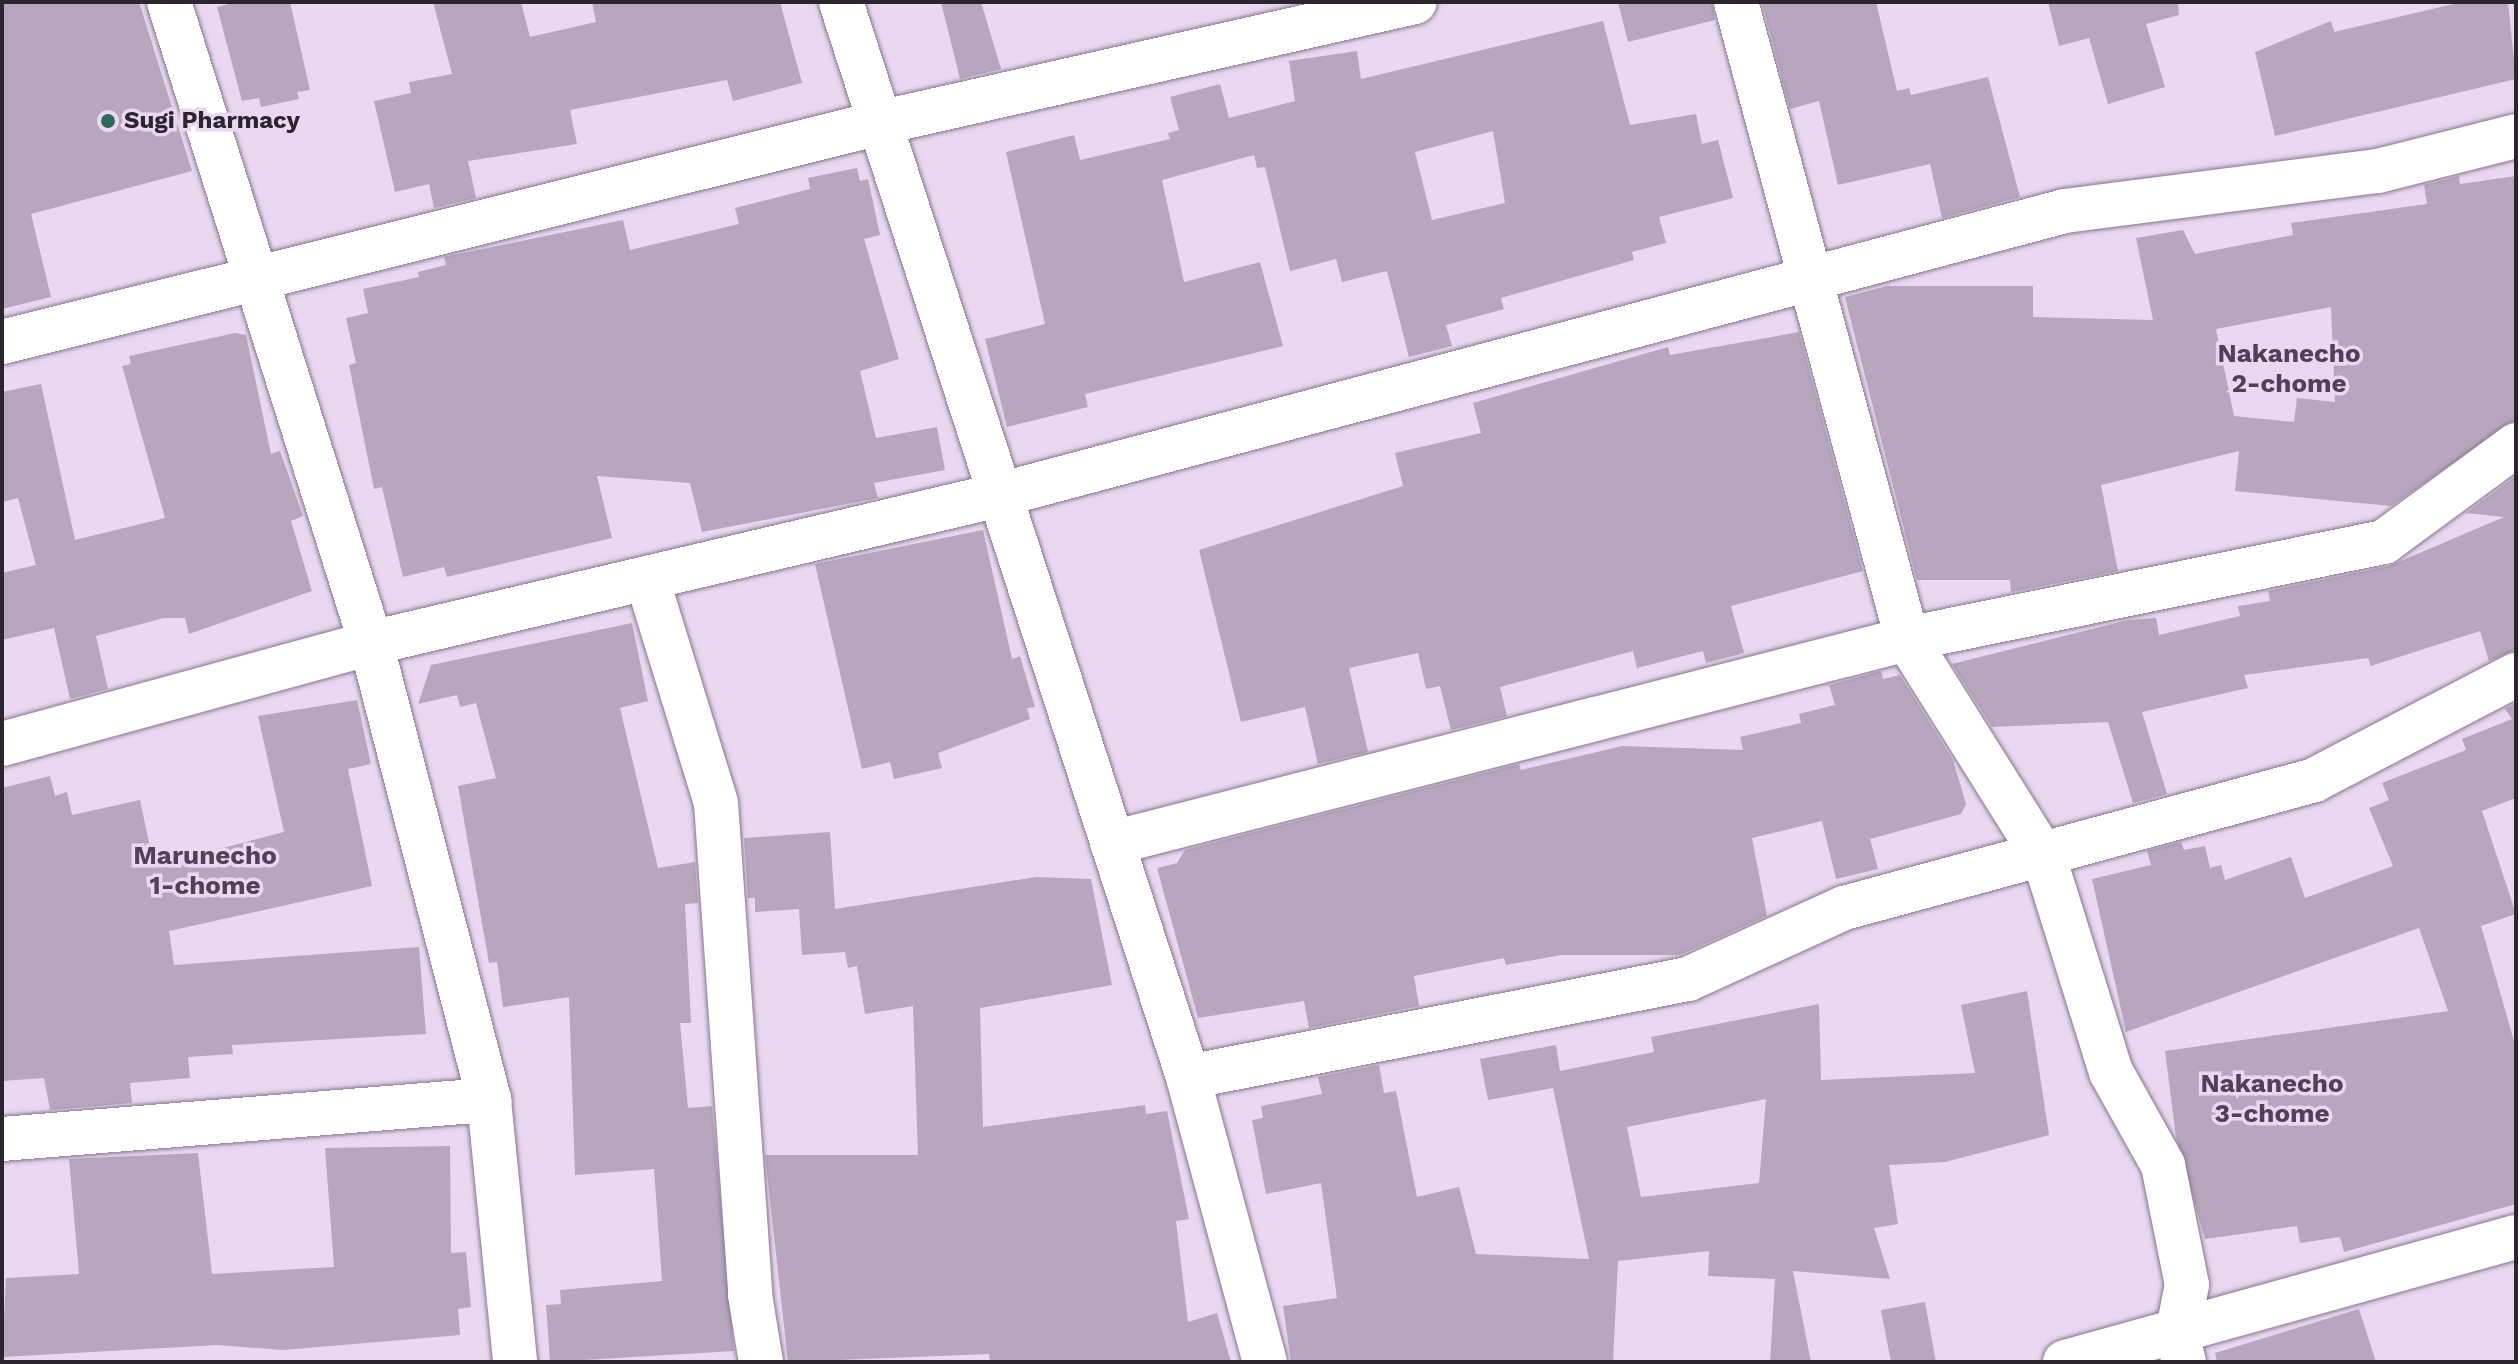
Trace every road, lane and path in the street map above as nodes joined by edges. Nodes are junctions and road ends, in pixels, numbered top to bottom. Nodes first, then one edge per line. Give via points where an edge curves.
1 (169, 2) edge
2 (841, 2) edge
3 (1415, 2) edge
4 (1736, 2) edge
5 (883, 122) junction
6 (2516, 136) edge
7 (261, 282) junction
8 (1814, 282) junction
9 (2, 342) edge
10 (2516, 445) edge
11 (999, 495) junction
12 (648, 582) junction
13 (1907, 639) junction
14 (371, 643) junction
15 (2516, 675) edge
16 (2, 744) edge
17 (1112, 843) junction
18 (2044, 857) junction
19 (1188, 1077) junction
20 (489, 1100) junction
21 (2, 1139) edge
22 (2516, 1237) edge
23 (2180, 1348) edge
24 (515, 1362) edge
25 (761, 1362) edge
26 (1265, 1362) edge
27 (2065, 1362) edge

1 - 7 street
2 - 5 street
3 - 5 street
4 - 8 street
5 - 7 street
5 - 11 street
6 - 8 street via 2378,171 2065,211
7 - 9 street
7 - 14 street
8 - 11 street
8 - 13 street
10 - 13 street via 2384,542
11 - 12 street
11 - 17 street
12 - 14 street
12 - 25 street via 716,803 750,1295
13 - 17 street
13 - 18 street
14 - 16 street
14 - 20 street
15 - 18 street via 2314,780
17 - 19 street
18 - 19 street via 1844,908 1688,979
18 - 23 street via 2111,1072 2163,1165 2187,1285
19 - 26 street
20 - 21 street
20 - 24 street
22 - 23 street
23 - 27 street

